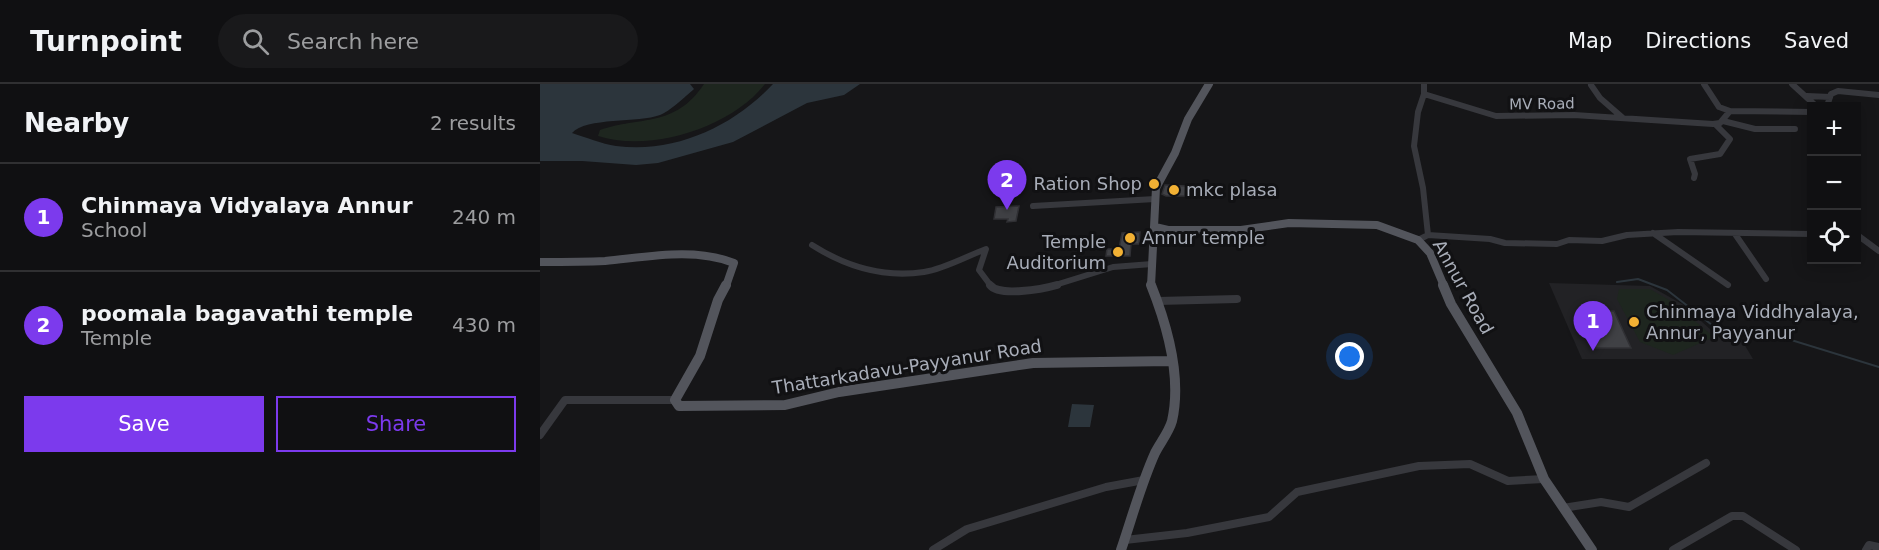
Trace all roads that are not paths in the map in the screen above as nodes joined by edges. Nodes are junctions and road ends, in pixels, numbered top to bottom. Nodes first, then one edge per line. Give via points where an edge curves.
1 (1209, 84) edge
2 (1424, 84) edge
3 (1704, 84) edge
4 (1792, 84) edge
5 (1591, 85) edge
6 (1424, 94) junction
7 (1879, 95) edge
8 (1807, 96) junction
9 (1830, 97) junction
10 (1812, 102) edge
11 (1828, 102) edge
12 (1730, 111) junction
13 (1807, 112) edge
14 (1623, 118) junction
15 (1723, 121) junction
16 (1715, 124) junction
17 (1795, 129) dead end
18 (1694, 178) dead end
19 (1155, 199) junction
20 (1033, 206) dead end
21 (1155, 226) junction
22 (1653, 233) junction
23 (1735, 234) junction
24 (1807, 234) edge
25 (1428, 235) junction
26 (1861, 237) edge
27 (1418, 240) junction
28 (812, 245) dead end
29 (1879, 250) edge
30 (540, 262) edge
31 (1152, 264) junction
32 (1766, 279) dead end
33 (1728, 285) dead end
34 (1238, 299) dead end
35 (1158, 301) junction
36 (1171, 362) junction
37 (675, 400) junction
38 (540, 435) edge
39 (1706, 463) dead end
40 (1544, 479) junction
41 (1144, 480) junction
42 (1563, 508) junction
43 (1123, 545) edge
44 (1879, 547) edge
45 (933, 550) edge
46 (1592, 550) edge
47 (1673, 550) edge
48 (1796, 550) edge
49 (1866, 550) edge

1 - 19 main road via 1188,119 1156,188
2 - 6 street
3 - 12 street via 1719,107
4 - 8 street
5 - 14 street
6 - 14 street, MV Road via 1496,116
6 - 25 street via 1414,146
7 - 9 street via 1838,91
8 - 9 street
8 - 10 street
9 - 11 street
12 - 13 street
12 - 15 street
14 - 16 street, MV Road
15 - 16 street, MV Road
15 - 17 street via 1733,126
16 - 18 street via 1730,140 1720,154 1690,159
19 - 20 street
19 - 21 main road
21 - 27 main road, Annur Road via 1168,230 1241,230 1289,223 1377,225
21 - 31 main road
22 - 23 street
22 - 25 street via 1557,244
22 - 33 street
23 - 24 street
23 - 32 street
25 - 27 street
26 - 29 street
27 - 40 main road, Annur Road via 1430,253 1451,304 1517,413
28 - 31 street via 833,258 886,274 926,272 986,249 979,270 993,289 1004,292 1053,286 1113,267
30 - 37 main road via 697,255 726,258 735,263 700,356
31 - 35 main road via 1151,285
34 - 35 street
35 - 36 main road
36 - 37 main road, Thattarkadavu-Payyanur Road via 1033,363 839,392 785,405 679,406
36 - 41 main road via 1175,384 1172,422
37 - 38 street via 565,400
39 - 42 street via 1629,507 1601,502
40 - 42 main road, Annur Road
40 - 43 street via 1508,481 1470,464 1419,466 1297,492 1269,517
41 - 43 main road
41 - 45 street via 1107,487 967,529
42 - 46 main road, Annur Road
44 - 49 street via 1869,544
47 - 48 street via 1732,516 1743,516

